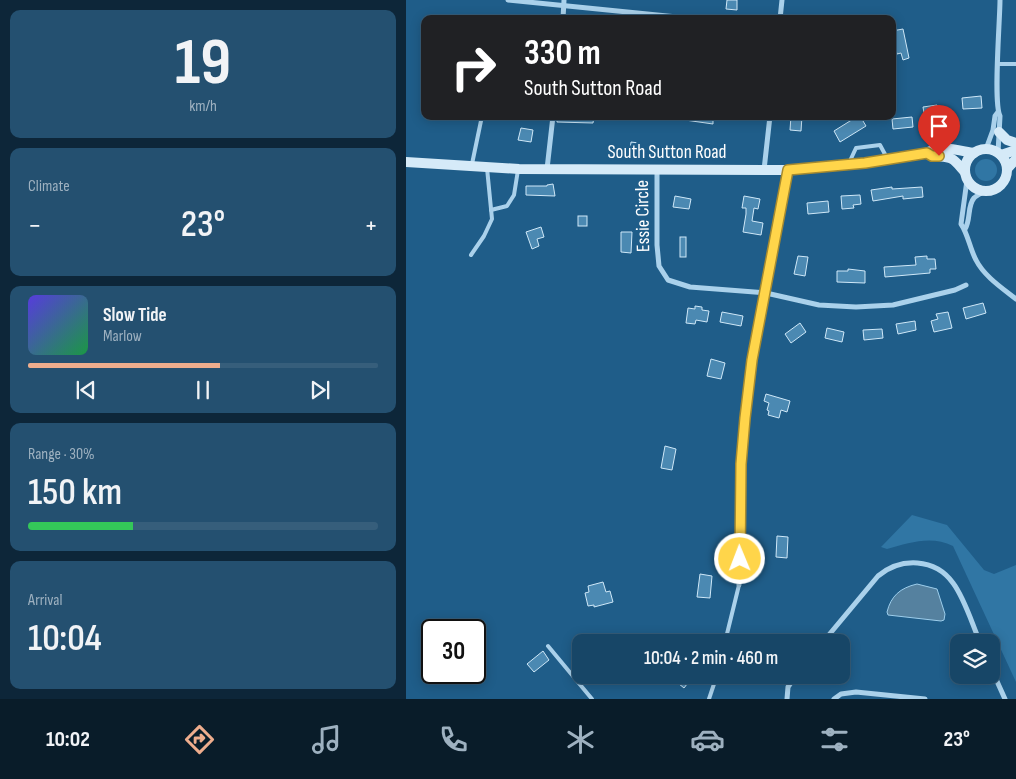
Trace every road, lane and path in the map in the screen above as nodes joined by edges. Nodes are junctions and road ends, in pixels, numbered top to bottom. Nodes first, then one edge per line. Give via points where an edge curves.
1 (508, 0) edge
2 (782, 0) edge
3 (1000, 0) edge
4 (564, 3) edge
5 (664, 15) edge
6 (780, 15) edge
7 (998, 64) junction
8 (1016, 64) edge
9 (998, 112) junction
10 (481, 120) edge
11 (553, 120) edge
12 (770, 120) edge
13 (999, 132) junction
14 (1016, 143) edge
15 (986, 149) junction
16 (1016, 150) edge
17 (927, 153) junction
18 (974, 153) junction
19 (1000, 154) junction
20 (1016, 159) edge
21 (888, 160) junction
22 (406, 162) edge
23 (848, 165) junction
24 (472, 166) junction
25 (487, 167) junction
26 (519, 169) junction
27 (547, 169) junction
28 (657, 169) junction
29 (1007, 169) junction
30 (764, 170) junction
31 (788, 170) junction
32 (966, 176) junction
33 (985, 192) junction
34 (491, 210) junction
35 (965, 229) junction
36 (471, 255) dead end
37 (966, 285) dead end
38 (766, 293) junction
39 (1016, 299) edge
40 (739, 585) joint
41 (727, 634) edge
42 (830, 634) edge
43 (976, 634) edge
44 (548, 646) dead end
45 (714, 684) edge
46 (790, 684) edge
47 (998, 684) edge
48 (592, 699) edge
49 (710, 699) edge
50 (787, 699) edge
51 (834, 699) edge
52 (925, 699) edge
53 (1005, 699) edge

1 - 4 street
2 - 6 street
3 - 7 street
4 - 5 street
7 - 8 lane
7 - 9 street
9 - 13 street
9 - 15 street
10 - 24 lane
11 - 27 street
12 - 30 street
13 - 14 main road
13 - 19 street
15 - 18 main road
15 - 19 main road
16 - 19 main road
17 - 18 main road, South Sutton Road via 939,148
17 - 21 main road, South Sutton Road
17 - 32 main road, South Sutton Road via 954,160
18 - 32 main road via 966,164
19 - 29 main road
20 - 29 main road
21 - 23 main road, South Sutton Road
21 - 23 lane via 880,145 856,148
22 - 24 main road, South Sutton Road
23 - 31 main road, South Sutton Road
24 - 25 main road, South Sutton Road
25 - 26 main road, South Sutton Road
25 - 34 lane
26 - 27 main road, South Sutton Road
26 - 34 lane via 514,195 507,206
27 - 28 main road, South Sutton Road
28 - 30 main road, South Sutton Road
28 - 38 street, Essie Circle via 659,266 668,280 690,287
29 - 33 main road via 998,188
30 - 31 main road, South Sutton Road
31 - 38 street
32 - 33 main road via 972,186
32 - 35 street via 961,224
33 - 35 street via 974,198
34 - 36 lane via 488,228
35 - 39 street via 977,263
37 - 38 street, Essie Circle via 893,305 856,307 819,305
38 - 40 street via 752,360 745,418
40 - 41 lane
42 - 43 street via 878,576 890,568 911,562 931,566 952,582
44 - 48 lane
45 - 49 lane
46 - 50 street
47 - 53 street
51 - 52 street via 841,694 856,692

